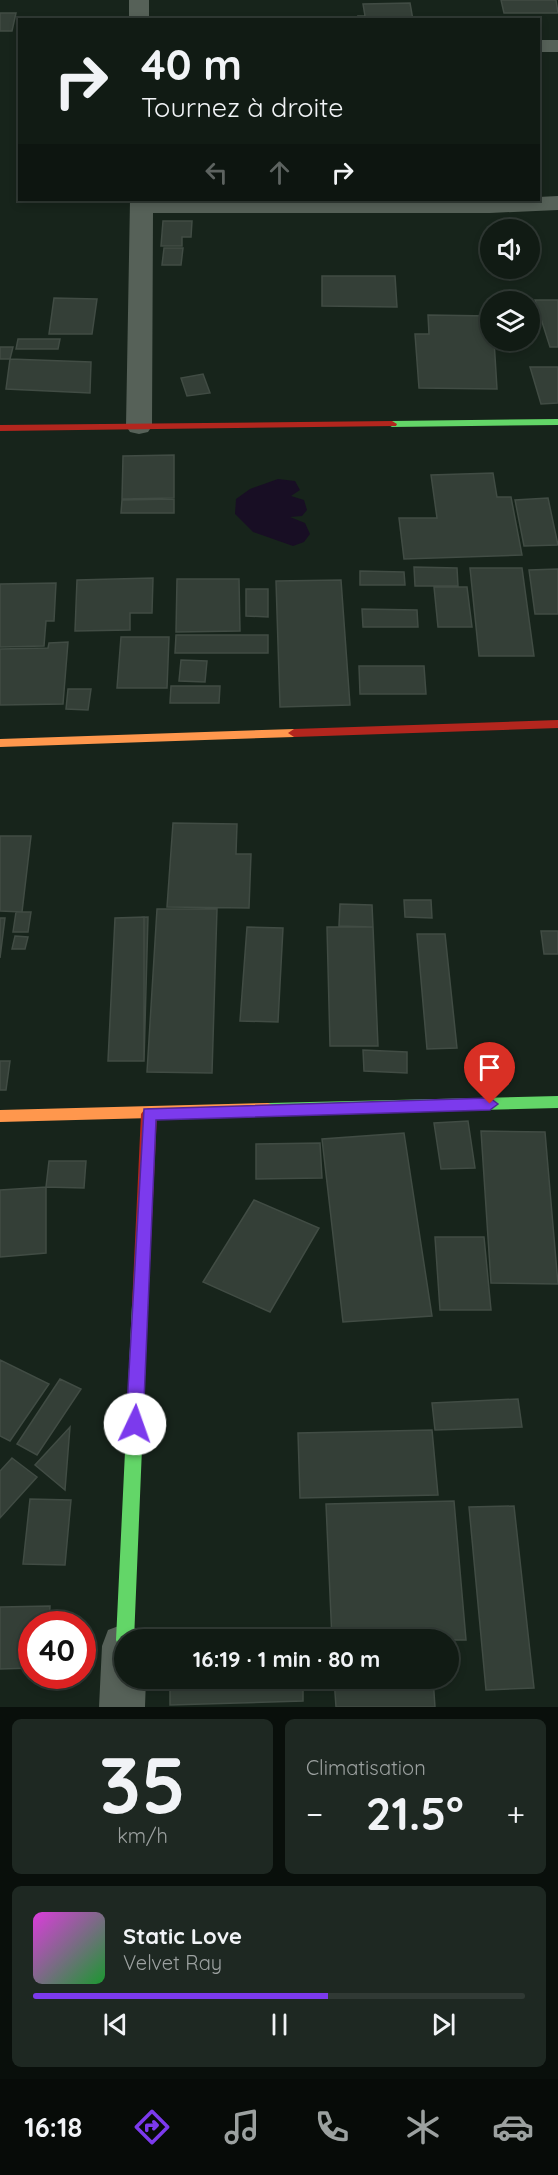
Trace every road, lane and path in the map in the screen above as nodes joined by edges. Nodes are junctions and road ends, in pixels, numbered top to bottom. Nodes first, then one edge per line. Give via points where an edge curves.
1 (139, 0) edge
2 (139, 18) edge
3 (540, 46) edge
4 (558, 46) edge
5 (558, 202) edge
6 (141, 203) edge
7 (558, 422) edge
8 (139, 426) junction
9 (0, 428) edge
10 (558, 724) edge
11 (0, 742) edge
12 (558, 1102) edge
13 (149, 1114) junction
14 (0, 1116) edge
15 (126, 1629) edge
16 (123, 1689) edge
17 (122, 1707) edge

1 - 2 street
3 - 4 street
5 - 6 street via 490,206
6 - 8 street
7 - 8 street
8 - 9 street
10 - 11 street
12 - 13 street
13 - 14 street
13 - 15 street
16 - 17 street

